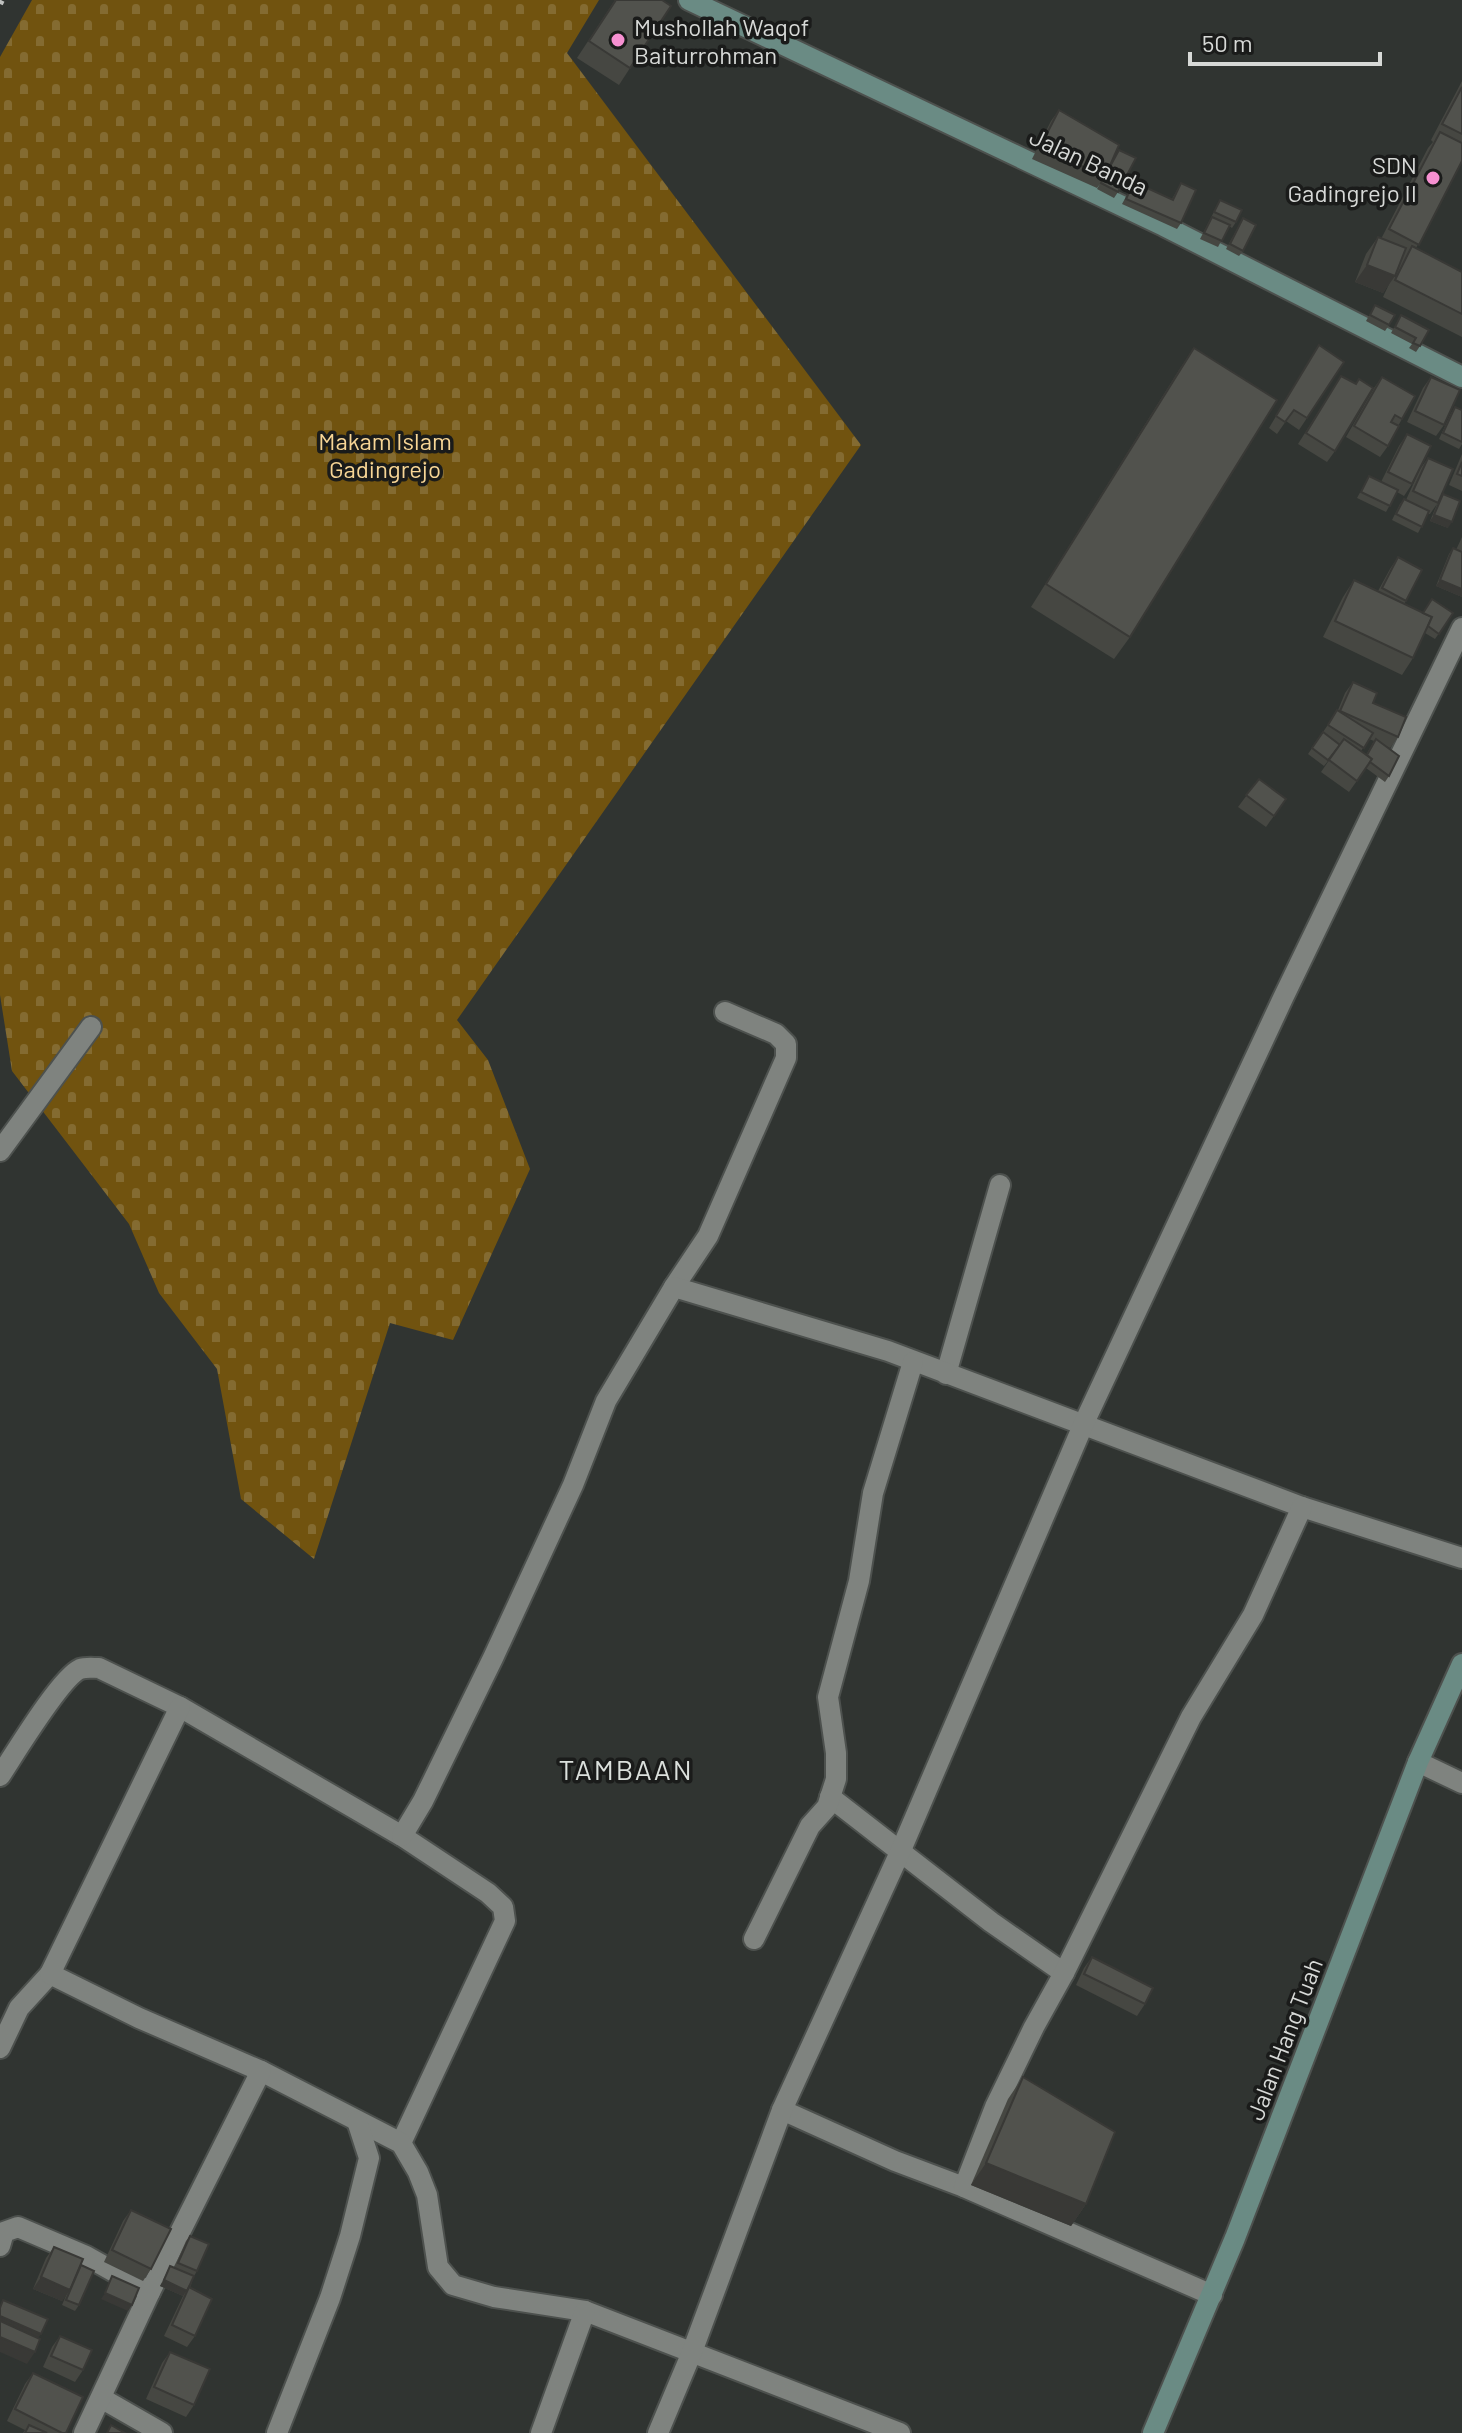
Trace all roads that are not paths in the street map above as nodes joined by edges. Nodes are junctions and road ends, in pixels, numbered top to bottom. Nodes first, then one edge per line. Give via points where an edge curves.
1 (689, 0) edge
2 (1461, 375) edge
3 (1462, 628) edge
4 (725, 1012) dead end
5 (91, 1027) dead end
6 (0, 1151) edge
7 (1000, 1185) dead end
8 (674, 1287) junction
9 (913, 1362) junction
10 (946, 1374) junction
11 (1084, 1423) junction
12 (1302, 1507) junction
13 (1462, 1558) edge
14 (1462, 1664) edge
15 (180, 1707) junction
16 (1418, 1762) junction
17 (0, 1776) edge
18 (1462, 1783) edge
19 (830, 1797) junction
20 (402, 1836) junction
21 (901, 1850) junction
22 (754, 1939) dead end
23 (1064, 1973) junction
24 (50, 1974) junction
25 (0, 2048) edge
26 (261, 2071) junction
27 (782, 2110) junction
28 (357, 2121) junction
29 (401, 2143) junction
30 (964, 2187) junction
31 (1, 2236) edge
32 (150, 2292) junction
33 (1212, 2295) junction
34 (585, 2311) junction
35 (692, 2352) junction
36 (101, 2398) junction
37 (84, 2433) edge
38 (162, 2433) edge
39 (277, 2433) edge
40 (541, 2433) edge
41 (658, 2433) edge
42 (900, 2433) edge
43 (1153, 2433) edge

1 - 2 street, Jalan Banda via 1164,226
3 - 11 street
4 - 8 street via 776,1034 786,1044 786,1058 708,1236
5 - 6 street
7 - 10 street
8 - 9 street
8 - 20 street via 606,1401 493,1658
9 - 10 street
9 - 19 street via 873,1493 859,1581 828,1697 836,1753
10 - 11 street
11 - 12 street
11 - 21 street
12 - 13 street
12 - 23 street via 1253,1615 1191,1717
14 - 16 street, Jalan Hang Tuah
15 - 17 street via 99,1668 79,1670 41,1712
15 - 20 street
15 - 24 street
16 - 18 street
16 - 33 street, Jalan Hang Tuah
19 - 21 street
19 - 22 street
20 - 29 street via 488,1893 503,1907 505,1921
21 - 23 street
21 - 27 street
23 - 30 street via 995,2107
24 - 25 street via 19,2008
24 - 26 street
26 - 28 street
26 - 32 street
27 - 30 street
27 - 35 street
28 - 29 street
28 - 39 street via 369,2158 350,2236
29 - 34 street via 427,2195 438,2267 453,2285
30 - 33 street
31 - 32 street via 18,2227 86,2256
32 - 36 street
33 - 43 street, Jalan Hang Tuah
34 - 35 street
34 - 40 street
35 - 41 street
35 - 42 street
36 - 37 street
36 - 38 street

